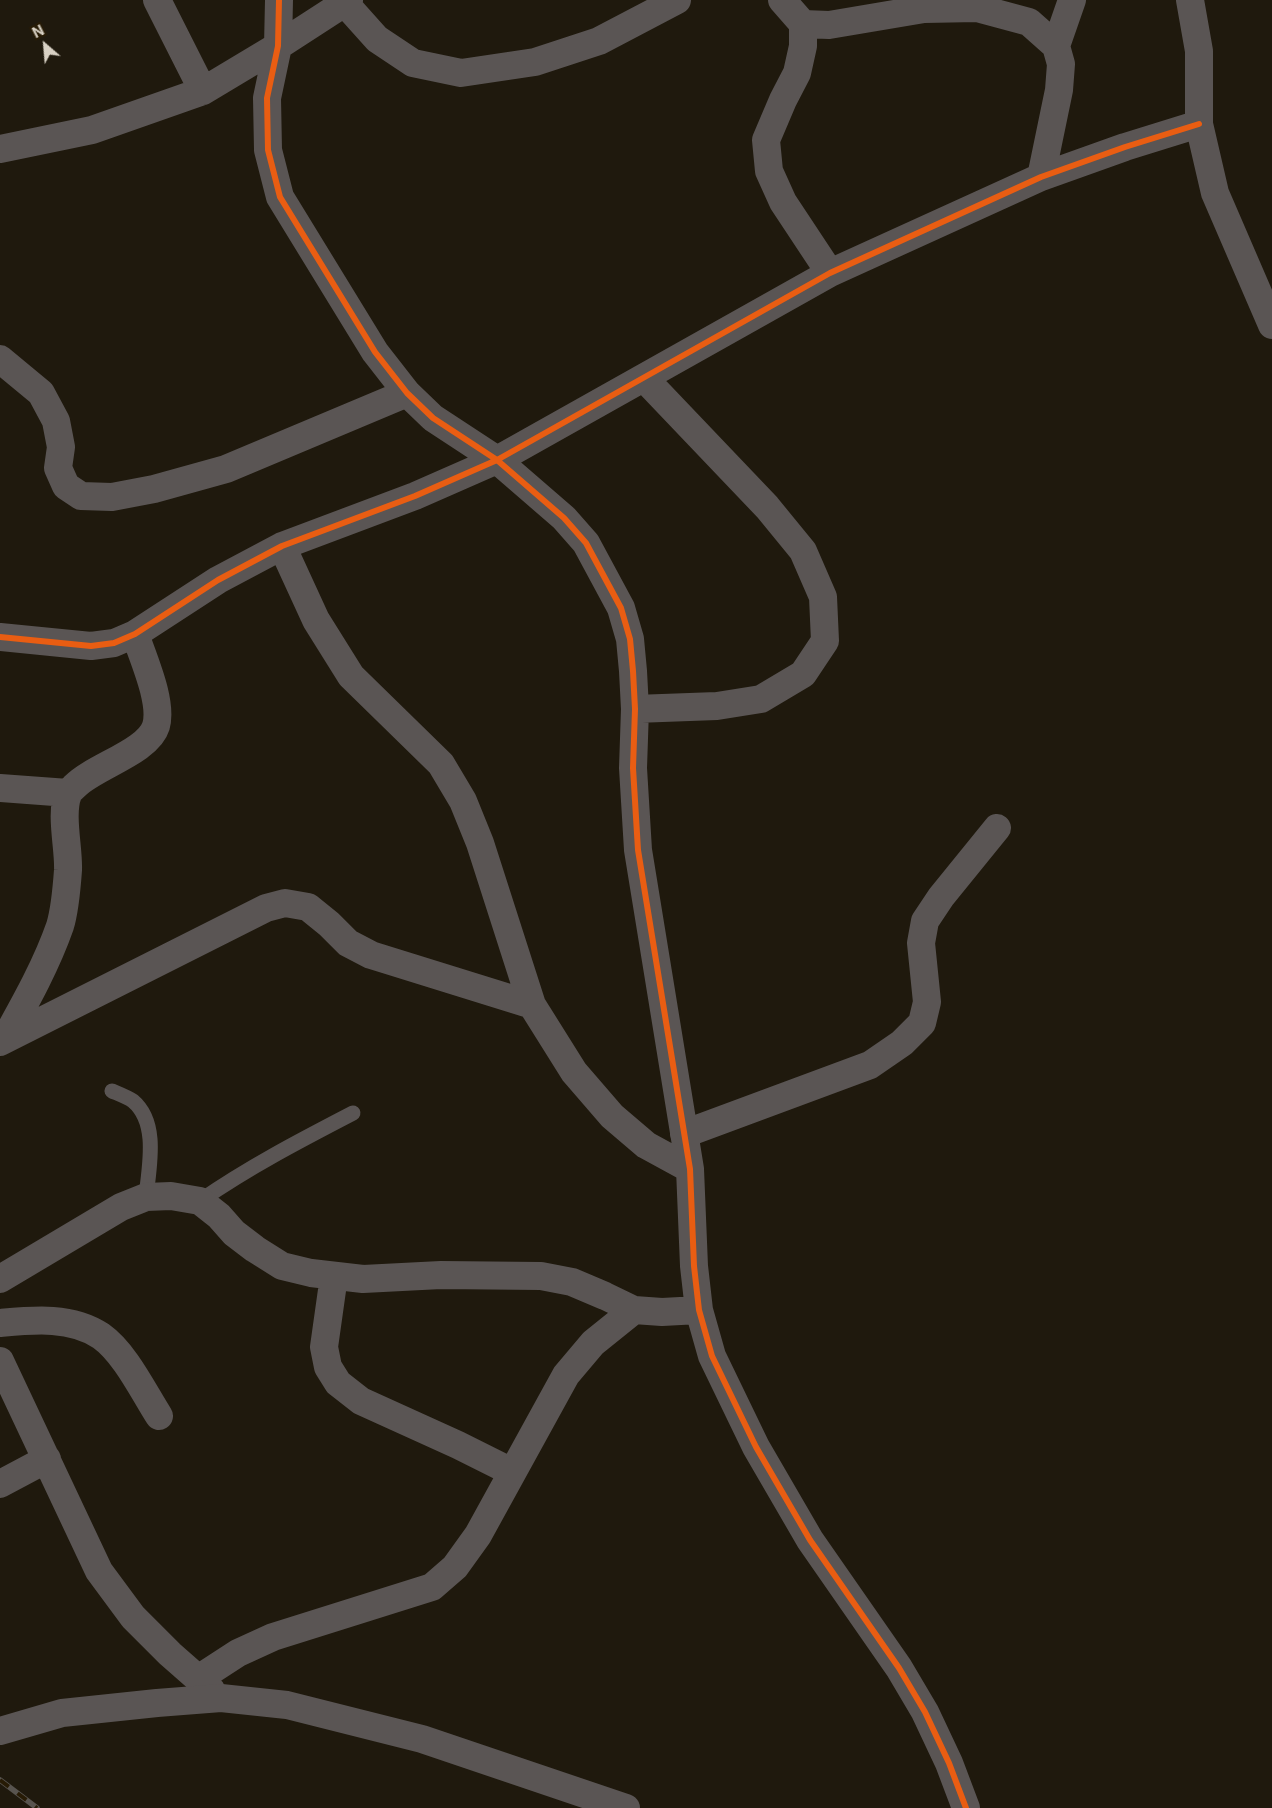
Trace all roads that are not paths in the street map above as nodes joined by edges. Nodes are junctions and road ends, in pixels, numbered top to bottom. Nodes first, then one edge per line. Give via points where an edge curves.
1 (157, 0) edge
2 (280, 0) edge
3 (677, 0) edge
4 (782, 0) edge
5 (1072, 0) edge
6 (1190, 0) edge
7 (345, 1) edge
8 (803, 24) junction
9 (278, 46) junction
10 (1056, 46) junction
11 (203, 91) junction
12 (1200, 124) junction
13 (0, 149) edge
14 (1041, 177) junction
15 (830, 273) junction
16 (1272, 325) edge
17 (0, 359) edge
18 (644, 378) junction
19 (406, 393) junction
20 (497, 460) junction
21 (282, 546) junction
22 (136, 634) junction
23 (0, 637) edge
24 (635, 710) junction
25 (0, 788) edge
26 (68, 793) junction
27 (997, 828) dead end
28 (532, 1005) junction
29 (3, 1040) edge
30 (112, 1091) dead end
31 (353, 1113) dead end
32 (684, 1134) junction
33 (690, 1169) junction
34 (146, 1197) junction
35 (200, 1201) junction
36 (334, 1276) junction
37 (0, 1279) edge
38 (634, 1310) junction
39 (699, 1310) junction
40 (0, 1324) edge
41 (0, 1361) edge
42 (159, 1416) dead end
43 (47, 1459) junction
44 (512, 1472) junction
45 (0, 1484) edge
46 (198, 1678) junction
47 (221, 1698) junction
48 (0, 1732) edge
49 (626, 1808) edge
50 (966, 1808) edge

1 - 11 street
2 - 9 street
3 - 7 street via 599,41 535,62 461,74 413,63 377,39
4 - 8 street
5 - 10 street
6 - 12 street via 1199,51
7 - 9 street
8 - 10 street via 829,25 924,9 977,8 1029,22
8 - 15 street via 803,46 797,73 766,140 769,171 783,202
9 - 11 street
9 - 19 street via 267,98 268,150 280,197 375,352
10 - 14 street via 1061,64 1059,90
11 - 13 street via 92,130
12 - 14 street
12 - 16 street via 1215,193
14 - 15 street
15 - 18 street
17 - 19 street via 41,393 56,421 60,447 58,468 66,486 81,496 112,496 154,489 226,469
18 - 20 street
18 - 24 street via 767,507 803,551 823,597 825,641 803,674 761,699 717,706
19 - 20 street via 433,418
20 - 21 street via 415,496
20 - 24 street via 564,518 586,543 621,608 630,639
21 - 22 street via 218,580
21 - 28 street via 316,620 352,676 441,764 464,801
22 - 23 street via 114,643 91,646
22 - 26 street via 154,694 156,726 150,737 135,750 84,777
24 - 32 street via 638,850
25 - 26 street
26 - 29 street via 65,816 68,870 60,925 36,982
27 - 32 street via 925,921 921,943 926,1002 922,1023 902,1043 870,1065
28 - 29 street via 372,955 348,943 308,908 285,903 266,908
28 - 33 street via 574,1072 612,1116 646,1145
30 - 34 lane via 132,1100 143,1112 149,1131 150,1158
31 - 35 lane via 272,1155
32 - 33 street
33 - 39 street
34 - 35 street via 171,1196
34 - 37 street via 121,1206
35 - 36 street via 241,1238 282,1266
36 - 38 street via 363,1279 441,1275 540,1276 572,1282
36 - 44 street via 324,1347 328,1367 338,1383 361,1401
38 - 39 street
38 - 44 street via 593,1343 566,1376
39 - 50 street via 712,1356 756,1447 810,1540 921,1705
40 - 42 street via 53,1320 80,1326 101,1336 121,1356
41 - 43 street
43 - 45 street
43 - 46 street via 99,1571 133,1617
44 - 46 street via 478,1535 455,1567 432,1587 273,1637 238,1653
46 - 47 street
47 - 48 street via 62,1713
47 - 49 street via 287,1705 422,1739

